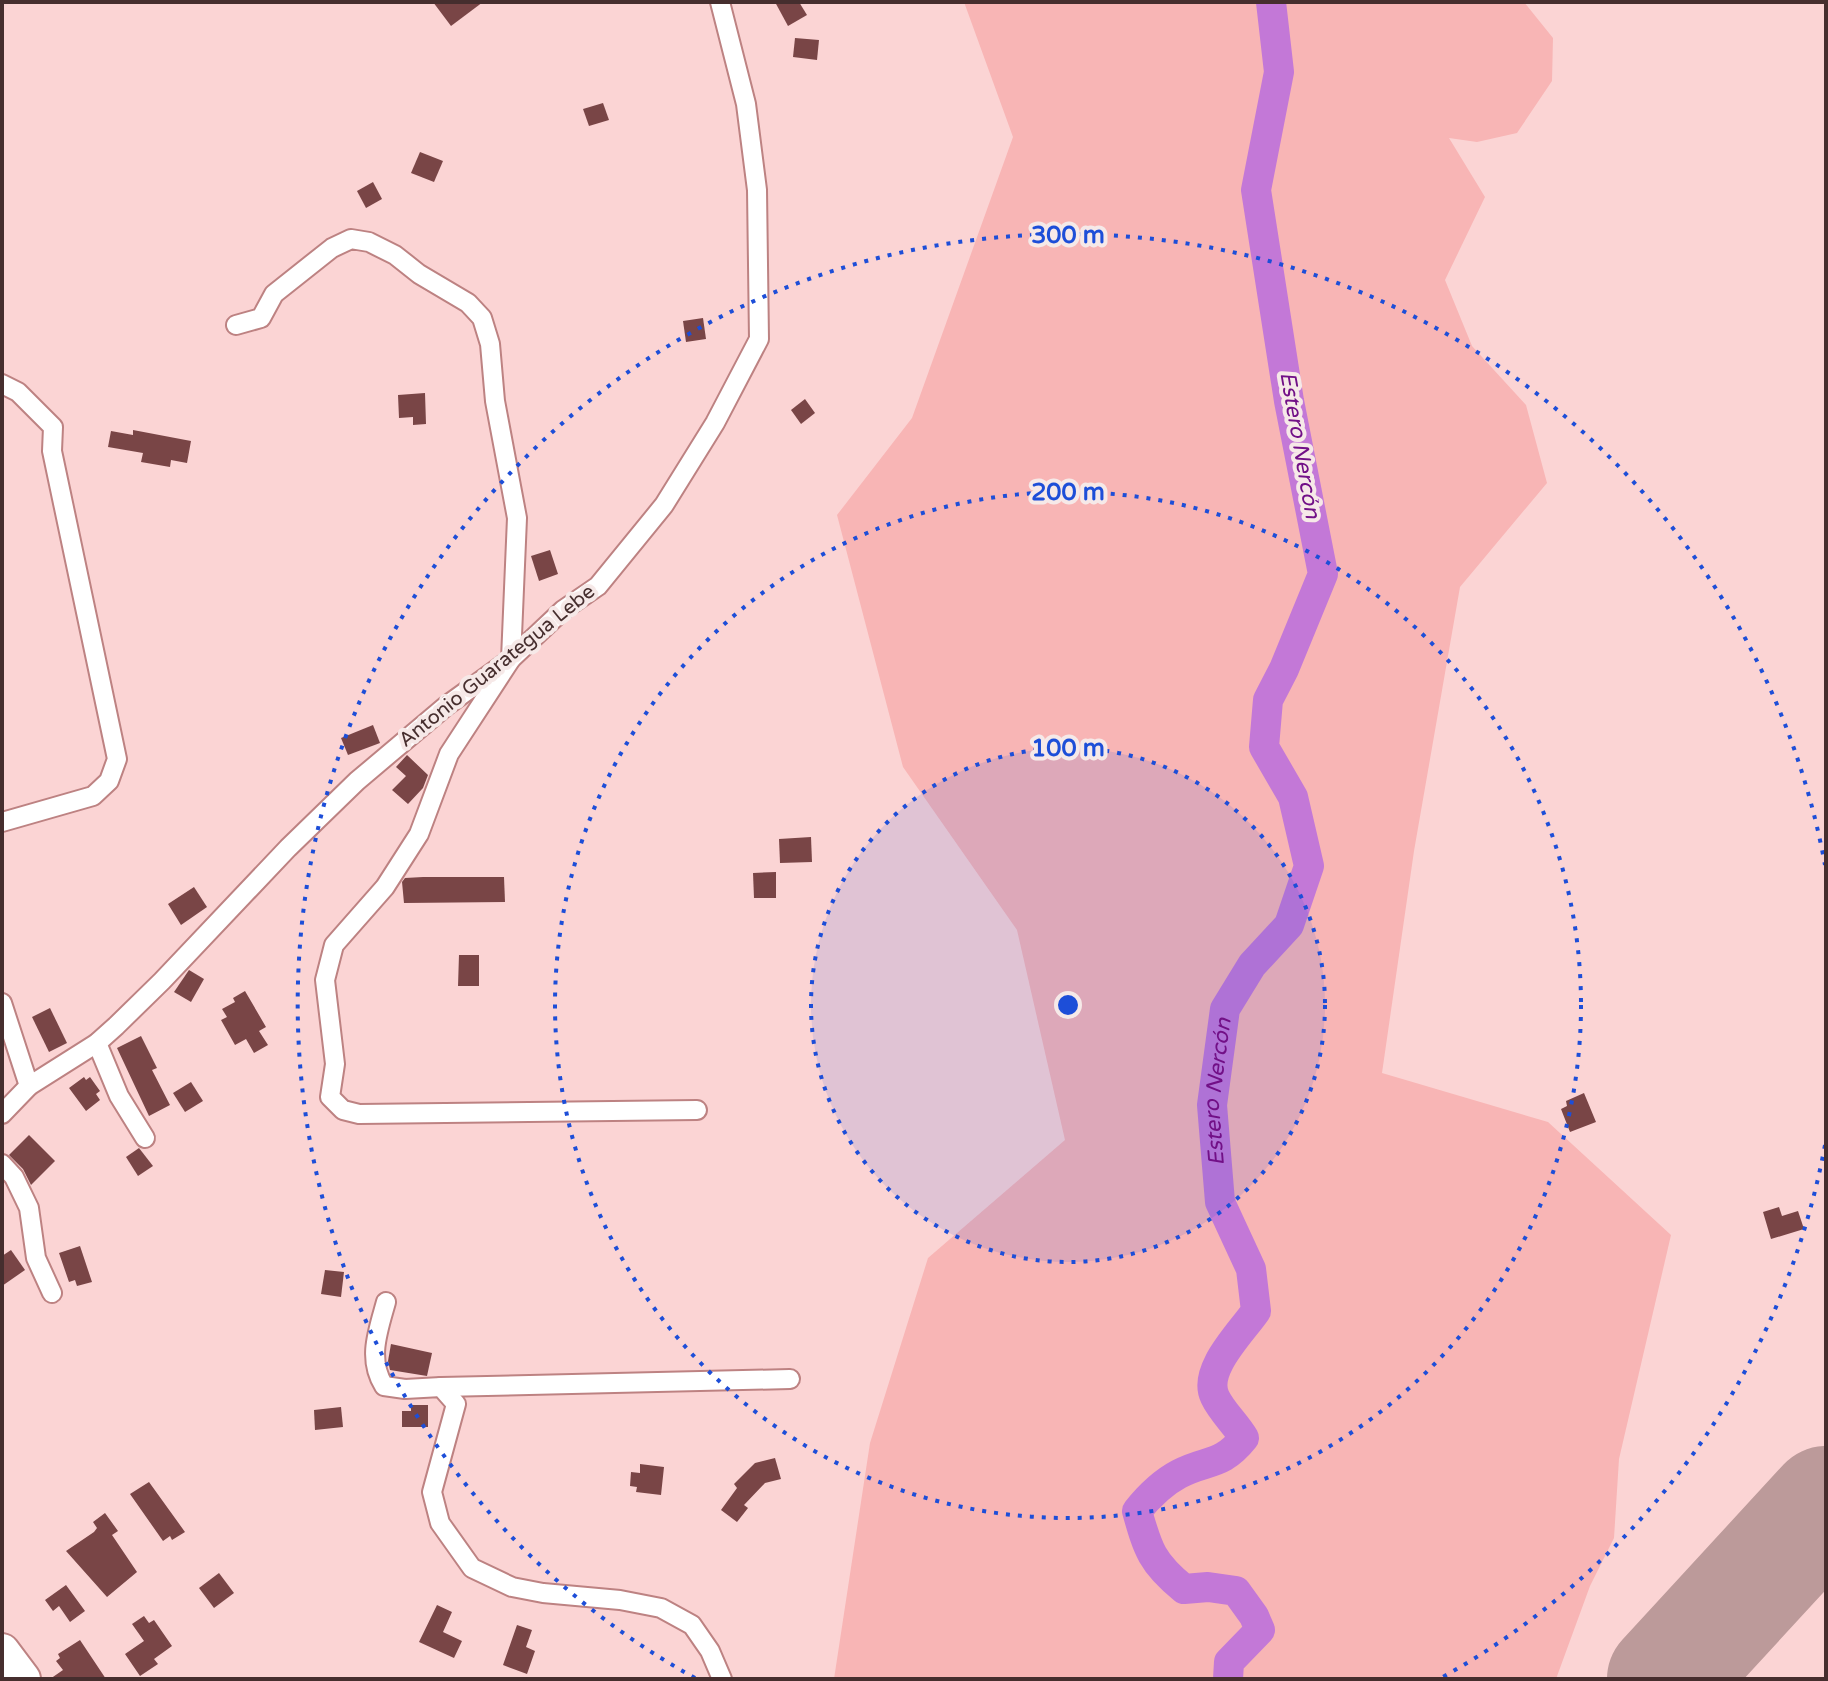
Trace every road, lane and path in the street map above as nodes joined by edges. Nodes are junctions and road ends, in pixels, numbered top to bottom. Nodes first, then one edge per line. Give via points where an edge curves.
1 (720, 2) edge
2 (236, 325) dead end
3 (2, 384) edge
4 (511, 659) junction
5 (2, 822) edge
6 (2, 1003) edge
7 (97, 1043) junction
8 (29, 1086) junction
9 (697, 1110) dead end
10 (2, 1114) edge
11 (145, 1138) dead end
12 (2, 1164) edge
13 (52, 1293) dead end
14 (386, 1302) dead end
15 (790, 1379) dead end
16 (441, 1387) junction
17 (2, 1651) edge
18 (23, 1679) edge
19 (722, 1679) edge

1 - 4 street, Antonio Guarategua Lebe via 746,104 757,190 759,339 664,505 598,586 563,610
2 - 4 street via 261,318 274,294 351,239 395,255 482,318 517,518
3 - 5 street via 18,392 53,427 52,451 117,759 109,781 93,796
4 - 7 street, Antonio Guarategua Lebe via 357,781
4 - 9 street via 449,754 419,834 385,887 334,945 325,980 335,1064 330,1097 343,1110 359,1114
6 - 8 street
7 - 8 street, Antonio Guarategua Lebe
7 - 11 street via 119,1096
8 - 10 street, Antonio Guarategua Lebe
12 - 13 street via 29,1208 36,1258
14 - 16 street via 374,1349 384,1386
15 - 16 street
16 - 19 street via 456,1404 432,1492 440,1523 472,1568 512,1587 661,1608 692,1625
17 - 18 highway

